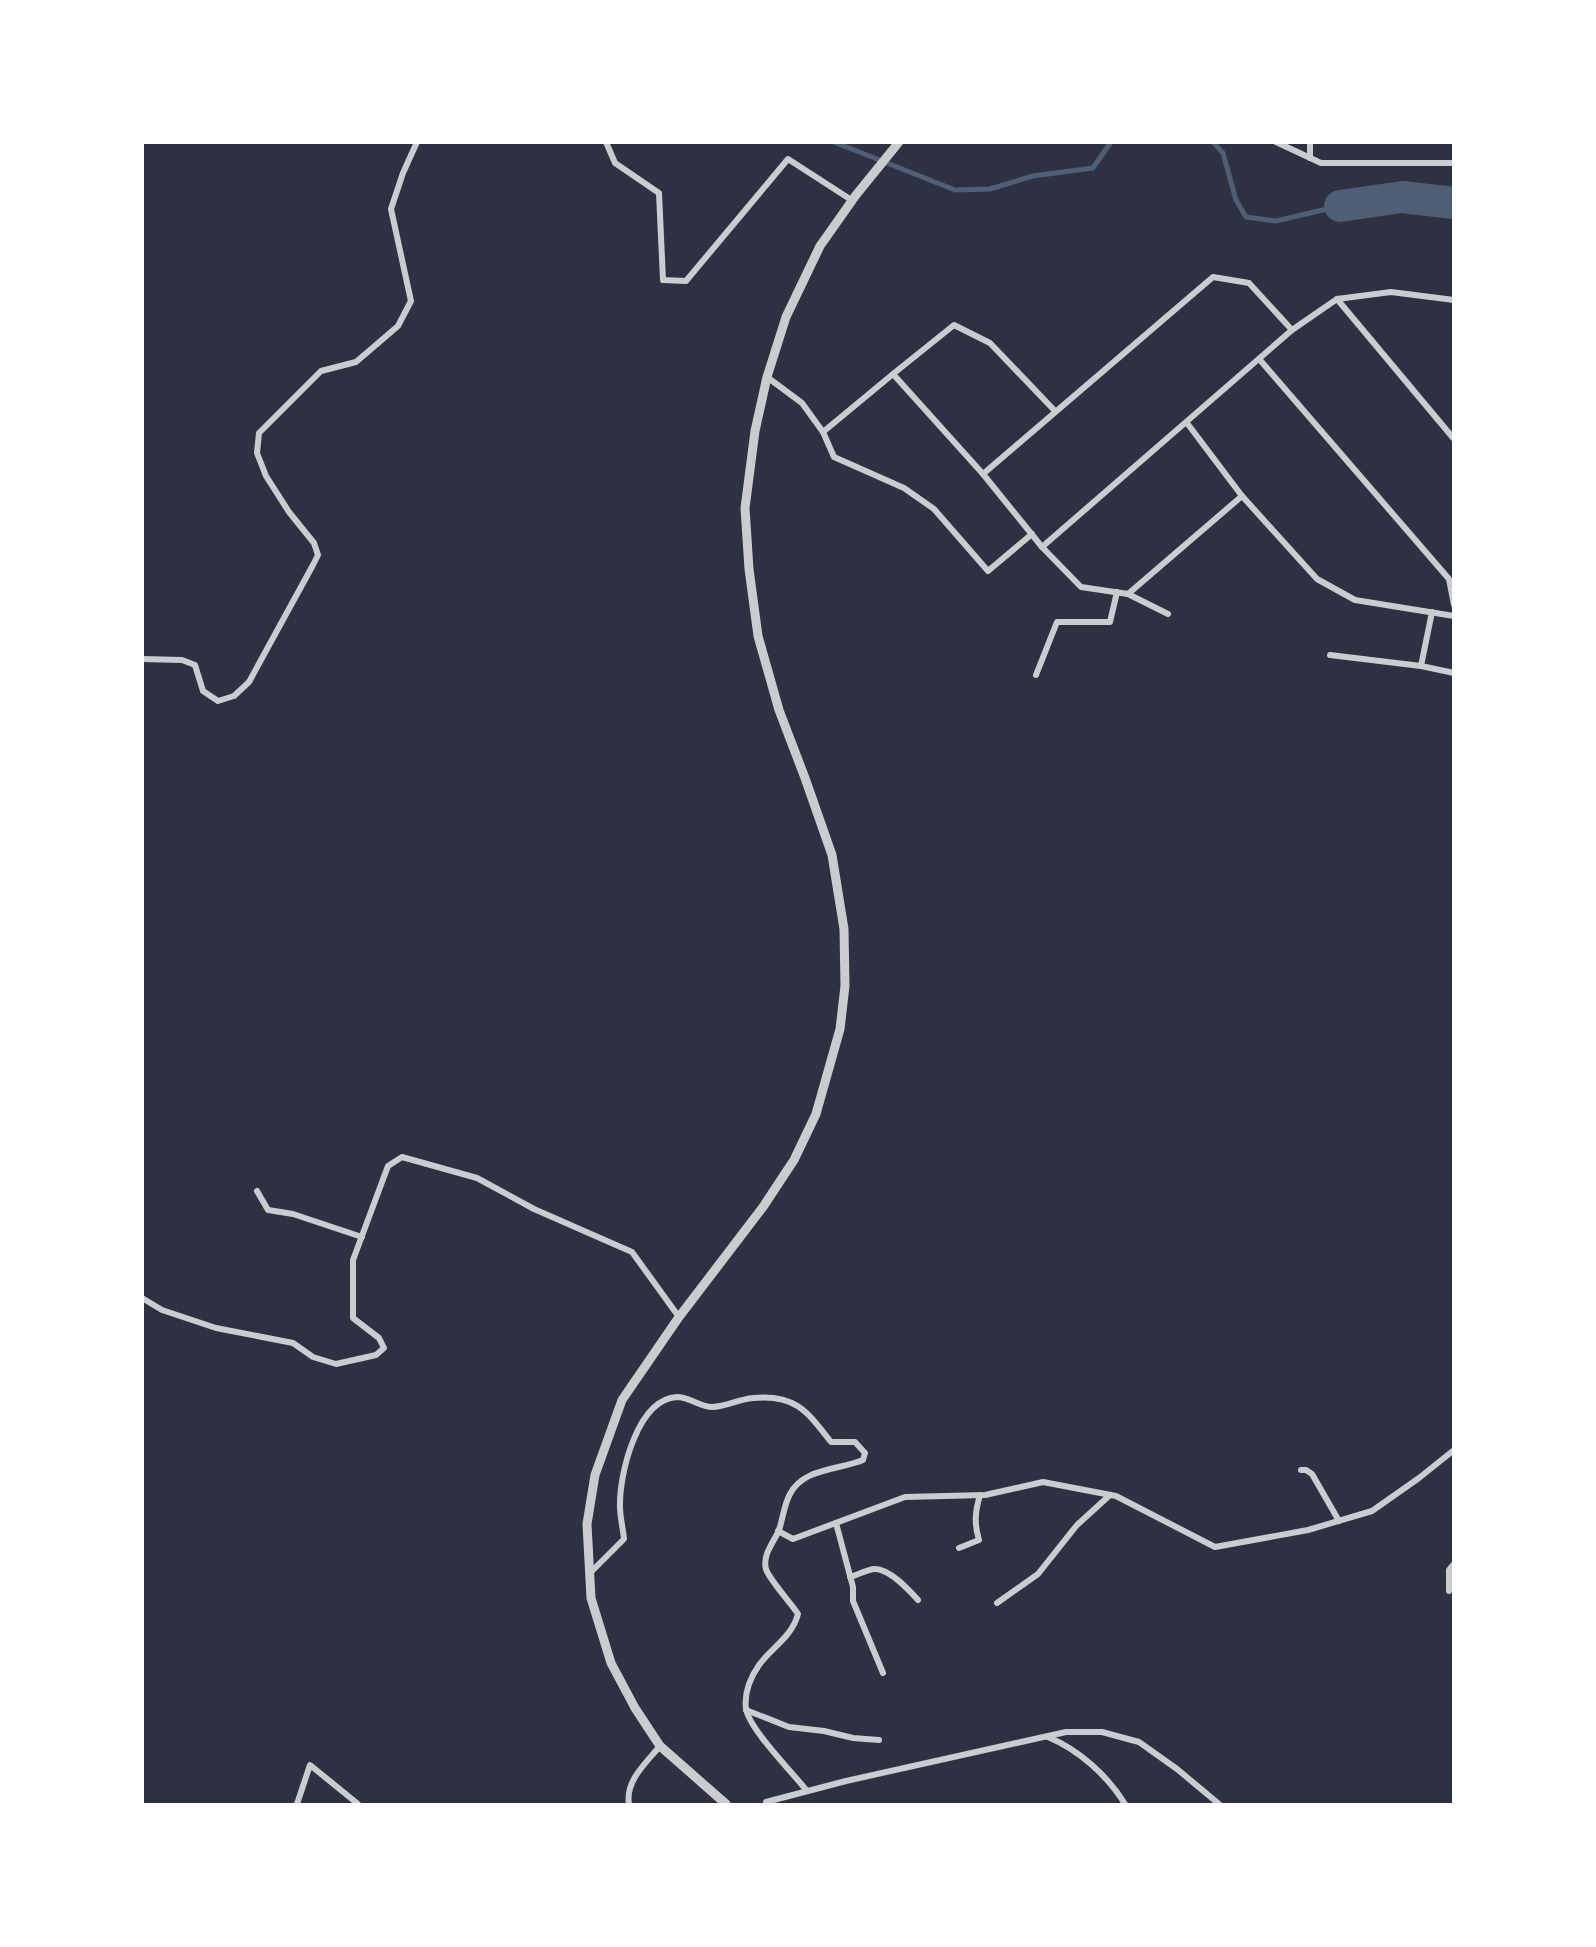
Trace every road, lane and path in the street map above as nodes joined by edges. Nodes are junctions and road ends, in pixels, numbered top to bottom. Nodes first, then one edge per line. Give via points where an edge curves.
1 (417, 142) edge
2 (606, 142) edge
3 (899, 142) edge
4 (1276, 142) edge
5 (1310, 142) edge
6 (1310, 158) junction
7 (1454, 163) edge
8 (854, 198) junction
9 (1337, 299) junction
10 (1454, 300) edge
11 (1292, 330) junction
12 (1260, 360) junction
13 (893, 374) junction
14 (766, 377) junction
15 (1055, 411) junction
16 (1187, 423) junction
17 (823, 432) junction
18 (1454, 439) edge
19 (983, 474) junction
20 (1242, 496) junction
21 (1032, 534) junction
22 (1042, 547) junction
23 (1451, 577) edge
24 (1117, 592) junction
25 (1128, 594) junction
26 (1454, 605) edge
27 (1432, 612) junction
28 (1168, 614) dead end
29 (1454, 616) edge
30 (1329, 655) dead end
31 (142, 658) edge
32 (1421, 666) junction
33 (1454, 673) edge
34 (1036, 675) dead end
35 (257, 1191) dead end
36 (362, 1237) junction
37 (142, 1292) edge
38 (142, 1298) edge
39 (149, 1302) junction
40 (679, 1317) junction
41 (1454, 1450) edge
42 (1301, 1470) dead end
43 (980, 1495) junction
44 (1110, 1495) junction
45 (1339, 1521) junction
46 (836, 1523) junction
47 (778, 1531) junction
48 (959, 1548) dead end
49 (1454, 1564) edge
50 (590, 1573) junction
51 (850, 1577) junction
52 (1449, 1591) dead end
53 (918, 1600) dead end
54 (997, 1603) dead end
55 (884, 1673) dead end
56 (746, 1710) junction
57 (1047, 1736) junction
58 (879, 1740) dead end
59 (660, 1746) junction
60 (807, 1791) junction
61 (766, 1802) dead end
62 (297, 1804) edge
63 (358, 1804) edge
64 (629, 1804) edge
65 (726, 1804) edge
66 (1125, 1804) edge
67 (1219, 1804) edge

1 - 31 street via 391,209 411,301 398,326 356,362 321,371 259,433 257,453 266,476 314,543 318,555 313,565 249,682 234,696 218,701 203,691 195,665 182,660
2 - 8 street via 615,163 659,193 663,280 686,281 788,159
3 - 8 street
4 - 6 street
5 - 6 street
6 - 7 street via 1321,163
8 - 14 street via 820,246 786,316
9 - 10 street via 1391,292
9 - 11 street
9 - 18 street
11 - 12 street
11 - 15 street via 1249,283 1213,277
12 - 16 street
12 - 23 street
13 - 15 street via 954,325 990,343
13 - 17 street
13 - 19 street
14 - 17 street via 802,403
14 - 40 street via 745,508 748,568 758,636 779,710 832,855 844,929 845,986 840,1029 816,1114 794,1160
15 - 19 street
16 - 20 street
16 - 22 street
17 - 21 street via 834,457 904,488 934,508 988,571
19 - 21 street
20 - 25 street
20 - 27 street via 1317,579 1355,600
21 - 22 street
22 - 24 street via 1081,587
23 - 26 street
24 - 25 street
24 - 34 street via 1110,622 1057,622
25 - 28 street
27 - 29 street
27 - 32 street
30 - 32 street
32 - 33 street
35 - 36 street via 268,1210 293,1214
36 - 39 street via 353,1260 353,1318 379,1338 384,1348 376,1355 336,1364 313,1357 293,1343 216,1328
36 - 40 street via 388,1166 402,1157 477,1178 534,1209 632,1252
37 - 39 street
38 - 39 street
40 - 50 street via 622,1400 595,1475 587,1524
41 - 45 street via 1372,1511
42 - 45 street via 1312,1474
43 - 44 street via 1043,1482
43 - 46 street via 905,1497
43 - 48 street via 975,1518 980,1540
44 - 45 street via 1215,1547
44 - 54 street via 1077,1525 1038,1575
46 - 47 street via 793,1539
46 - 51 street
47 - 50 street via 796,1484 817,1472 863,1460 865,1453 855,1443 831,1442 811,1416 788,1400 753,1398 712,1407 678,1397 658,1403 638,1429 625,1462 620,1506 624,1539
47 - 56 street via 765,1560 766,1571 798,1614 795,1626 755,1672 747,1688
49 - 52 street via 1449,1570
50 - 59 street via 591,1598 611,1663
51 - 53 street via 884,1570
51 - 55 street via 853,1601
56 - 58 street via 789,1727
56 - 60 street via 753,1725
57 - 60 street
57 - 66 street via 1071,1748 1090,1764
57 - 67 street via 1102,1732 1139,1742
59 - 64 street via 635,1774
59 - 65 street
60 - 61 street
62 - 63 street via 310,1765

